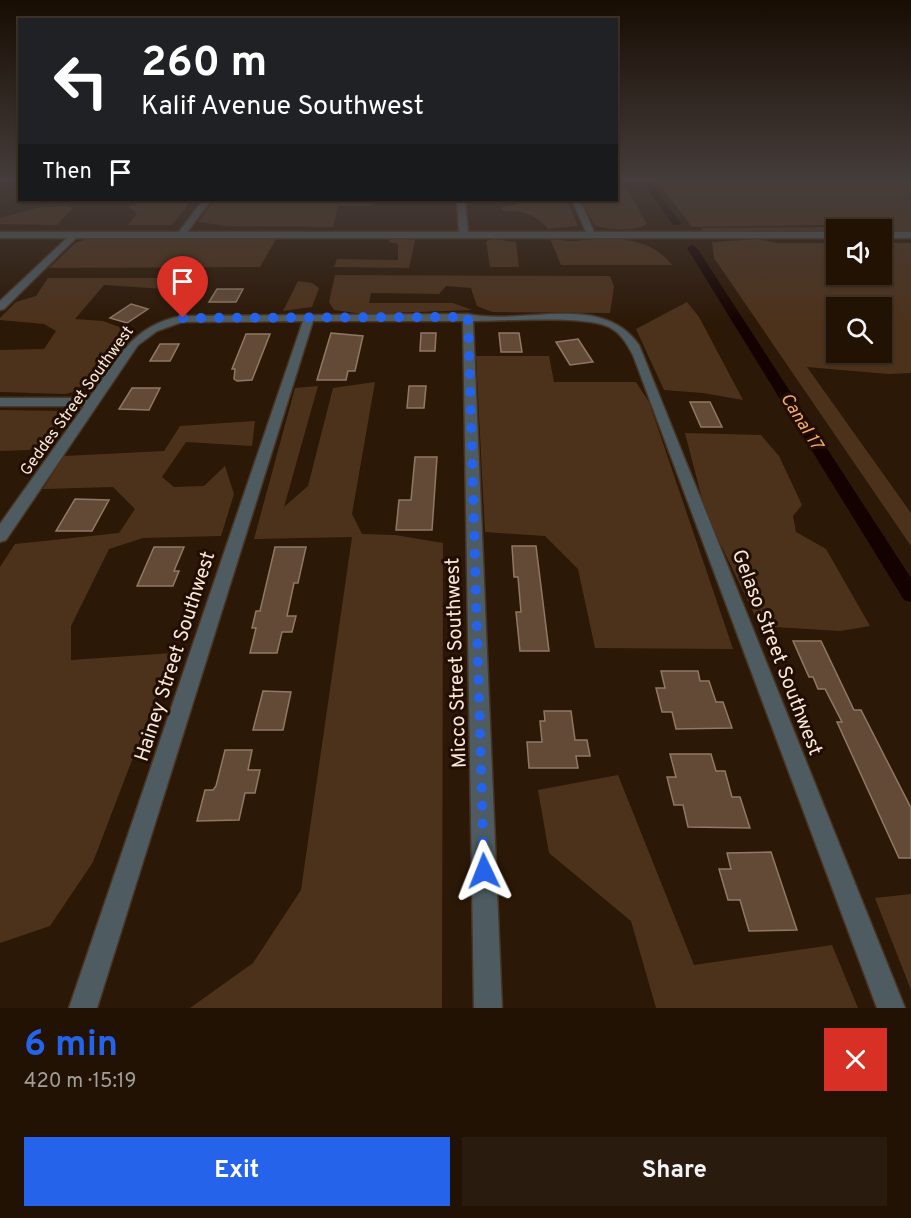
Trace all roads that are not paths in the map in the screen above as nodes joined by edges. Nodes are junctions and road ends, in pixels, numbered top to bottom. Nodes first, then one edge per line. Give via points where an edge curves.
1 (186, 228) edge
2 (463, 228) edge
3 (588, 228) edge
4 (0, 235) edge
5 (75, 235) junction
6 (181, 235) junction
7 (591, 235) junction
8 (826, 235) edge
9 (892, 235) edge
10 (911, 235) edge
11 (464, 236) junction
12 (1, 305) edge
13 (468, 317) junction
14 (309, 318) junction
15 (0, 402) edge
16 (91, 402) junction
17 (0, 536) edge
18 (83, 1008) edge
19 (488, 1008) edge
20 (891, 1008) edge

1 - 6 street
2 - 11 street
3 - 7 street
4 - 5 street
5 - 6 street
5 - 12 street
6 - 11 street
7 - 8 street
7 - 11 street
9 - 10 street
13 - 14 street
13 - 19 street, Micco Street Southwest
13 - 20 street, Gelaso Street Southwest via 578,318 609,323 629,335
14 - 16 street, Geddes Street Southwest via 166,321 134,343
14 - 18 street, Hainey Street Southwest
15 - 16 street
16 - 17 street, Geddes Street Southwest

